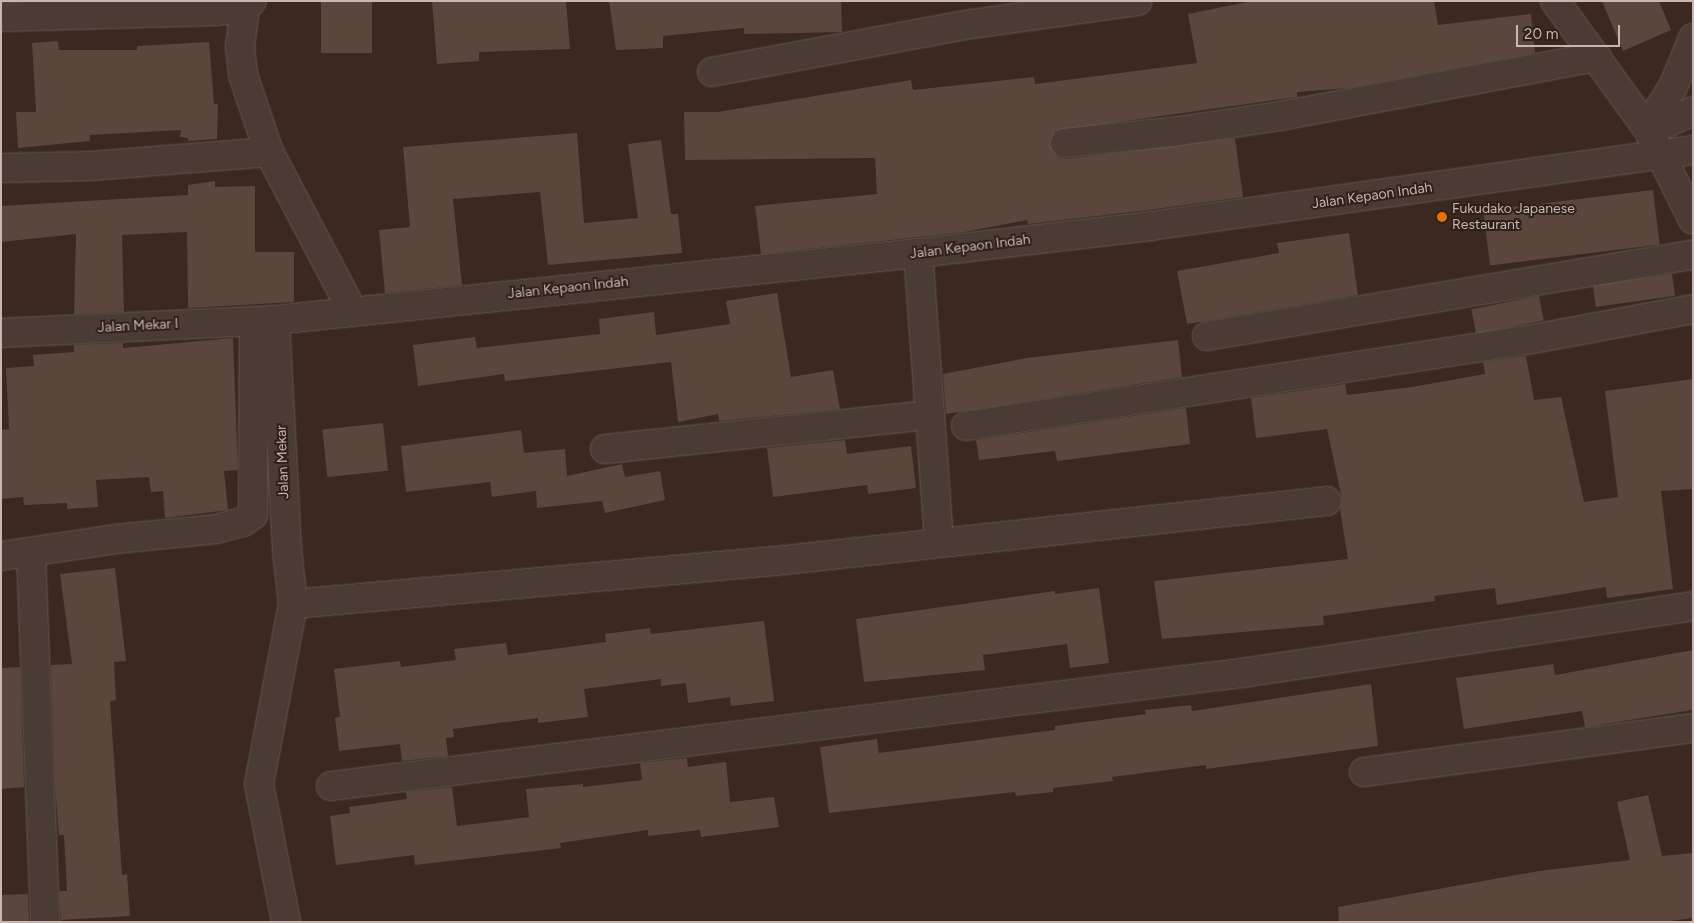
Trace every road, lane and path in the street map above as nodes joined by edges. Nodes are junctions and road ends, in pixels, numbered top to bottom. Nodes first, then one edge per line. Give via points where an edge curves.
1 (1137, 1) edge
2 (1554, 1) edge
3 (248, 4) edge
4 (1, 17) edge
5 (1693, 38) edge
6 (1597, 57) junction
7 (712, 72) dead end
8 (1693, 111) edge
9 (1648, 129) junction
10 (1065, 143) dead end
11 (1693, 150) edge
12 (269, 152) junction
13 (1664, 156) junction
14 (1, 168) edge
15 (1693, 220) edge
16 (918, 253) junction
17 (1693, 255) edge
18 (1693, 309) edge
19 (352, 310) junction
20 (264, 320) junction
21 (1, 333) edge
22 (1207, 336) dead end
23 (930, 415) junction
24 (966, 426) dead end
25 (604, 449) dead end
26 (1327, 501) dead end
27 (939, 542) junction
28 (31, 554) junction
29 (1, 556) edge
30 (293, 604) junction
31 (1693, 606) edge
32 (1693, 728) edge
33 (1364, 772) dead end
34 (331, 786) dead end
35 (45, 922) edge
36 (286, 922) edge

1 - 7 street via 972,24
2 - 6 street
3 - 4 street via 217,11
3 - 12 street via 240,46 243,75
5 - 9 street via 1672,87
6 - 9 street
6 - 10 street via 1286,115
8 - 9 street
9 - 13 street
11 - 13 street, Jalan Kepaon Indah
12 - 14 street via 91,166
12 - 19 street
13 - 15 street
13 - 16 street, Jalan Kepaon Indah via 1150,226
16 - 19 street, Jalan Kepaon Indah
16 - 23 street
17 - 22 street
18 - 24 street via 1533,340
19 - 20 street, Jalan Kepaon Indah
20 - 21 street, Jalan Mekar I
20 - 28 street via 253,515 243,522 216,529 116,539
20 - 30 street, Jalan Mekar
23 - 25 street
23 - 27 street
26 - 27 street
27 - 30 street via 785,560
28 - 29 street
28 - 35 street
30 - 36 street, Jalan Mekar via 259,784
31 - 34 street via 1241,672
32 - 33 street

